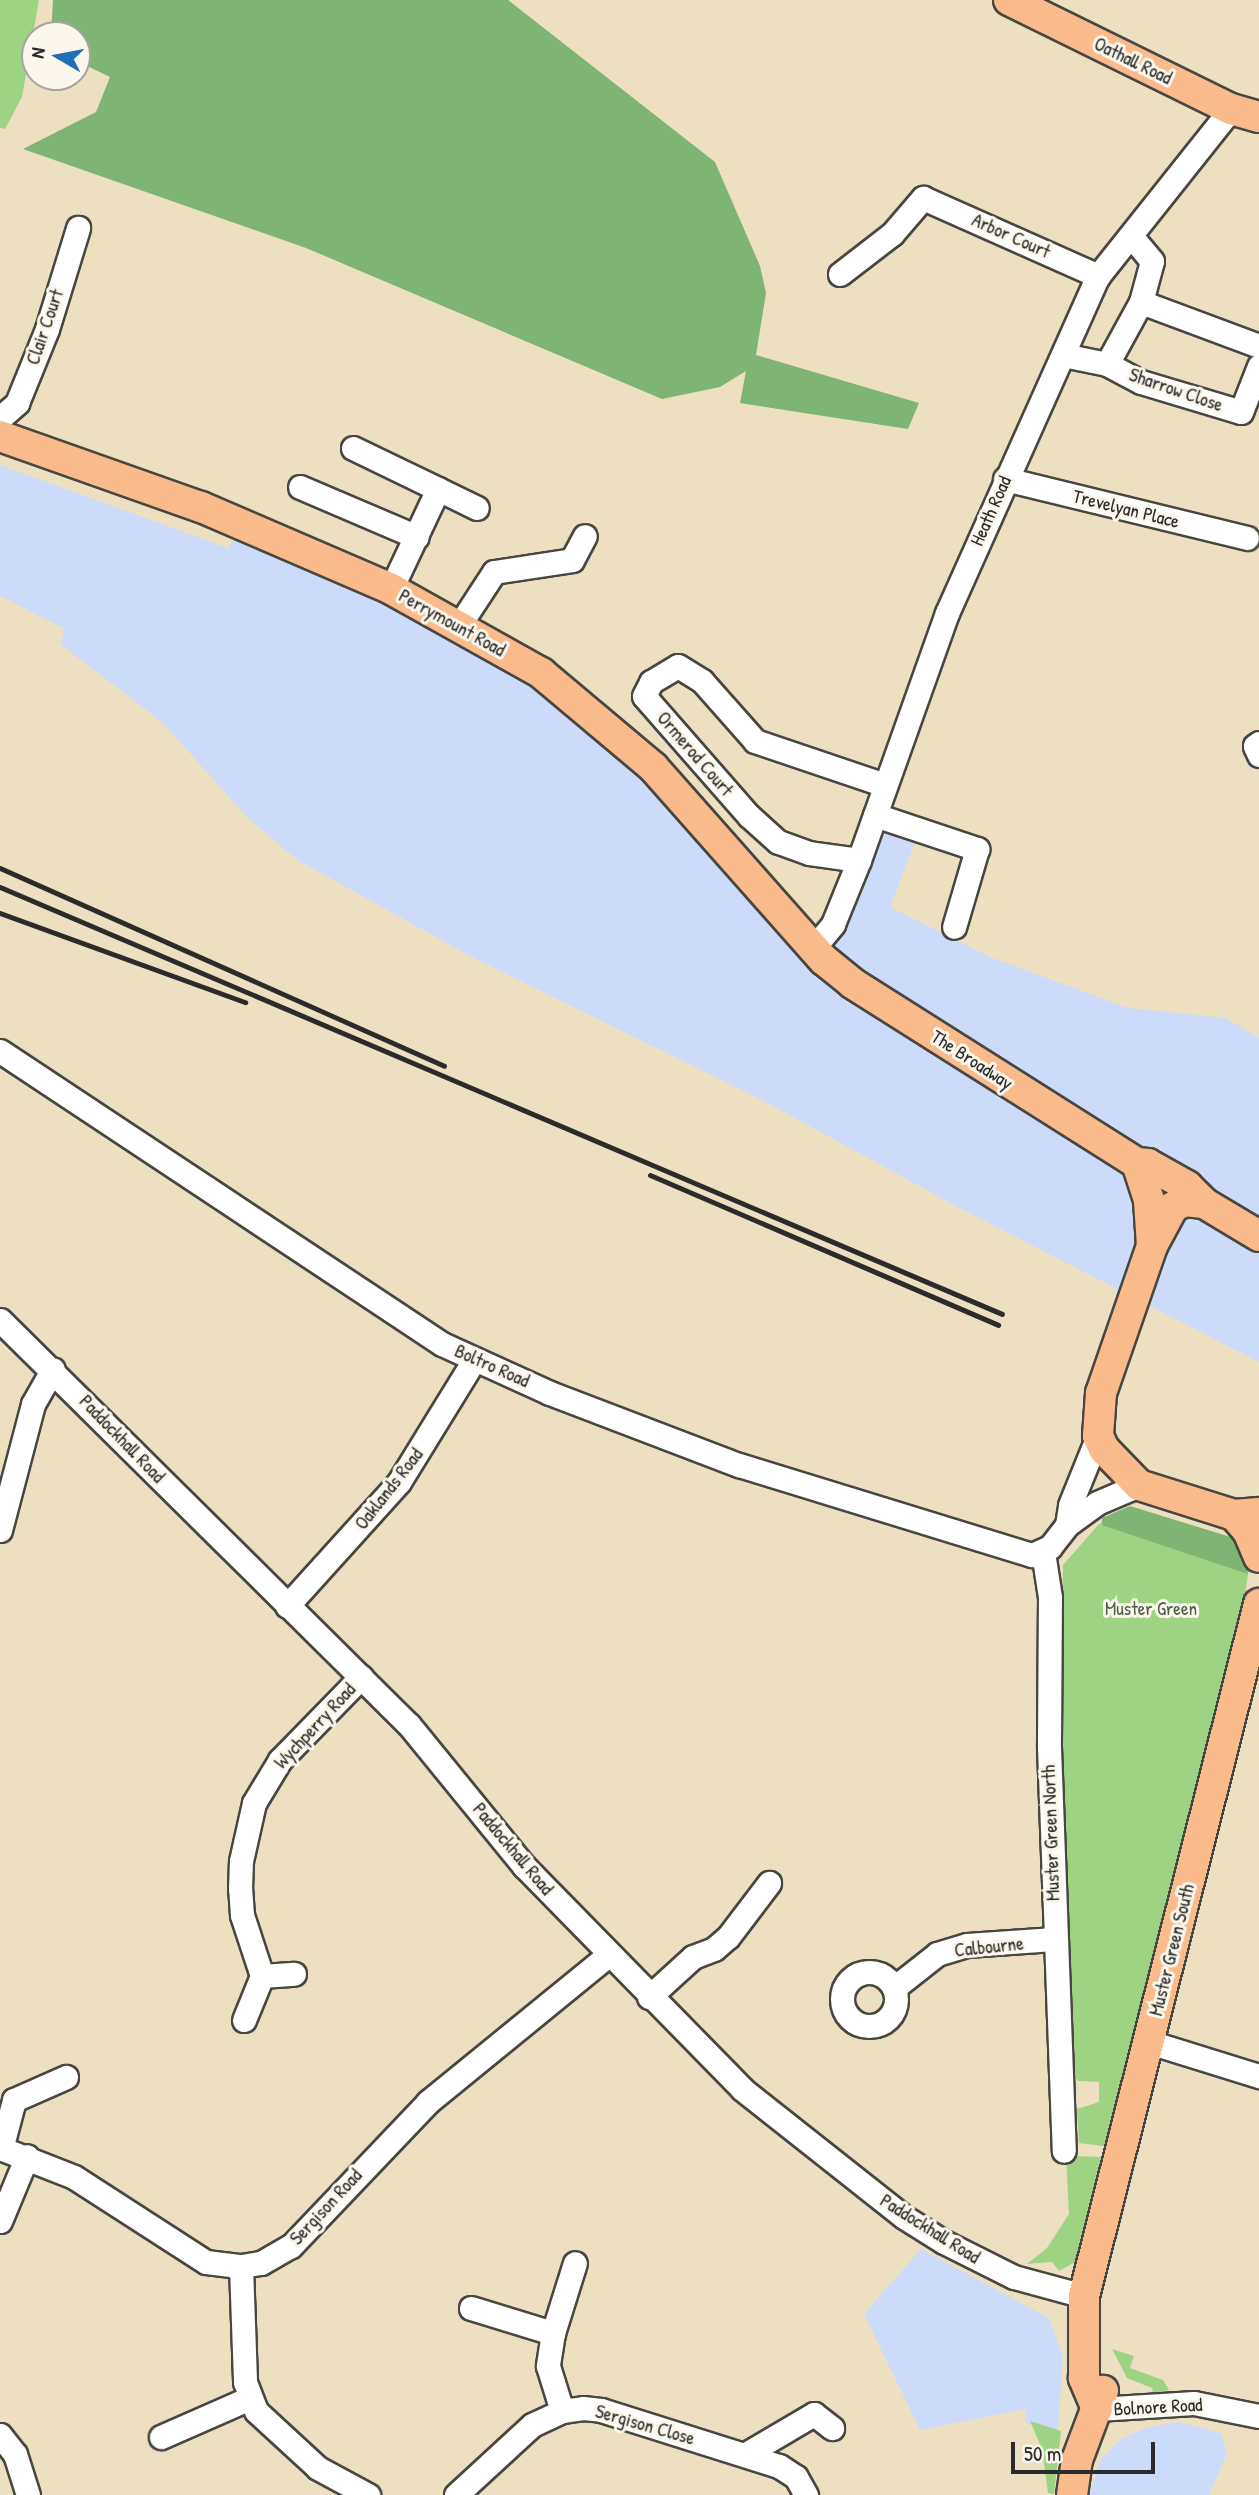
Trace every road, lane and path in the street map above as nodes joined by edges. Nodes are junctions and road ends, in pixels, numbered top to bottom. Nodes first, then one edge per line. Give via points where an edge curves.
1 (1018, 2) edge
2 (1245, 113) edge
3 (78, 228) dead end
4 (1131, 236) junction
5 (840, 274) dead end
6 (1098, 276) junction
7 (1141, 302) junction
8 (1259, 346) edge
9 (1063, 355) junction
10 (1107, 364) junction
11 (1259, 366) edge
12 (0, 418) edge
13 (0, 436) edge
14 (353, 448) dead end
15 (1005, 479) junction
16 (300, 487) dead end
17 (438, 489) junction
18 (477, 508) dead end
19 (585, 536) dead end
20 (417, 537) junction
21 (1247, 538) dead end
22 (391, 589) junction
23 (460, 624) junction
24 (1259, 743) edge
25 (1259, 755) edge
26 (885, 785) junction
27 (875, 815) junction
28 (859, 860) junction
29 (954, 927) dead end
30 (814, 947) junction
31 (0, 1051) edge
32 (1137, 1163) junction
33 (1204, 1203) junction
34 (1259, 1236) edge
35 (1152, 1246) junction
36 (0, 1320) edge
37 (474, 1360) junction
38 (52, 1369) junction
39 (1098, 1436) junction
40 (1139, 1485) junction
41 (1246, 1514) edge
42 (1067, 1525) junction
43 (0, 1530) edge
44 (1043, 1552) junction
45 (1259, 1557) edge
46 (1259, 1604) edge
47 (287, 1606) junction
48 (361, 1677) junction
49 (769, 1883) dead end
50 (1054, 1939) junction
51 (608, 1955) junction
52 (294, 1974) dead end
53 (262, 1976) junction
54 (894, 1988) dead end
55 (649, 1997) junction
56 (244, 2020) dead end
57 (1149, 2042) junction
58 (1259, 2076) edge
59 (66, 2077) dead end
60 (1, 2148) edge
61 (1064, 2151) dead end
62 (27, 2157) junction
63 (0, 2221) edge
64 (575, 2263) dead end
65 (241, 2266) junction
66 (1084, 2296) junction
67 (471, 2308) dead end
68 (553, 2333) junction
69 (250, 2398) junction
70 (1097, 2409) junction
71 (562, 2411) junction
72 (1259, 2416) edge
73 (832, 2428) dead end
74 (0, 2435) edge
75 (161, 2437) dead end
76 (746, 2454) junction
77 (28, 2495) edge
78 (368, 2495) edge
79 (456, 2495) edge
80 (806, 2495) edge
81 (1072, 2495) edge

1 - 2 main road, Oathall Road
2 - 4 street, Heath Road
3 - 12 street, Clair Court via 47,329 17,403
4 - 6 street, Heath Road
4 - 7 street, Sharrow Close via 1152,261
5 - 6 street, Arbor Court via 892,234 923,198
6 - 9 street, Heath Road
7 - 8 street
7 - 10 street, Sharrow Close
9 - 10 street, Sharrow Close
9 - 15 street, Heath Road
10 - 11 street, Sharrow Close via 1141,382 1241,412
13 - 22 main road, Perrymount Road via 201,506
14 - 17 street
15 - 21 street, Trevelyan Place
15 - 26 street, Heath Road via 947,613
16 - 20 street
17 - 18 street
17 - 20 street
19 - 23 street via 572,560 494,572
20 - 22 street
22 - 23 main road, Perrymount Road
23 - 30 main road, Perrymount Road via 541,673 653,767
24 - 25 street via 1255,746
26 - 27 street, Heath Road
26 - 28 street, Ormerod Court via 755,741 702,681 678,666 650,682 644,696 749,816 778,842 809,853
27 - 28 street, Heath Road
27 - 29 street via 977,849
28 - 30 street, Heath Road via 833,923
30 - 32 main road, The Broadway via 852,983
31 - 37 street, Boltro Road via 375,1301
32 - 33 main road, The Broadway via 1163,1171
32 - 35 main road via 1147,1189
33 - 34 main road, The Broadway
33 - 35 main road via 1185,1201 1174,1207
35 - 39 main road via 1101,1393
36 - 38 street, Paddockhall Road
37 - 44 street, Boltro Road via 740,1465 1013,1552
37 - 47 street, Oaklands Road via 399,1482
38 - 43 street via 33,1404
38 - 47 street, Paddockhall Road
39 - 40 main road via 1104,1449
39 - 42 street via 1070,1505
40 - 41 main road
40 - 42 street via 1113,1492
41 - 45 main road
42 - 44 street
44 - 50 street, Muster Green North via 1050,1597
46 - 57 main road, Muster Green South
47 - 48 street, Paddockhall Road
48 - 51 street, Paddockhall Road via 437,1756 524,1866
48 - 53 street, Wychperry Road via 280,1760 254,1803 242,1851 240,1889 242,1915
49 - 55 street via 728,1937 714,1949 692,1957
50 - 54 street, Calbourne via 967,1945 937,1954
50 - 61 street, Muster Green North
51 - 55 street, Paddockhall Road
51 - 65 street, Sergison Road via 428,2102 291,2246 278,2256
52 - 53 street
53 - 56 street
55 - 66 street, Paddockhall Road via 742,2090 904,2217 1002,2272
57 - 58 street
57 - 66 main road, Muster Green South
59 - 60 street, Sergison Road via 14,2100
60 - 62 street, Sergison Road
62 - 63 street
62 - 65 street, Sergison Road via 109,2197 206,2262
64 - 68 street
65 - 69 street via 245,2382
66 - 70 main road, Muster Green South via 1084,2378
67 - 68 street
68 - 71 street via 548,2366
69 - 75 street
69 - 78 street via 256,2411 318,2468
70 - 72 street, Bolnore Road via 1194,2403
70 - 81 main road via 1077,2460
71 - 76 street, Sergison Close via 601,2410
71 - 79 street, Sergison Close via 546,2416 508,2445
73 - 76 street via 814,2414
74 - 77 street via 15,2454
76 - 80 street, Sergison Close via 796,2477

